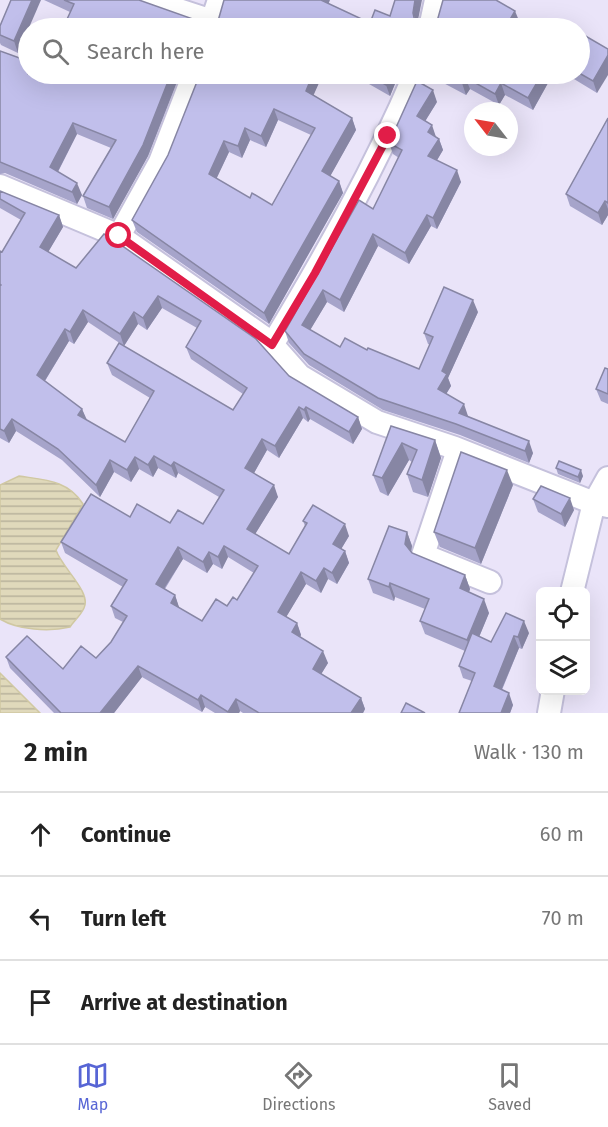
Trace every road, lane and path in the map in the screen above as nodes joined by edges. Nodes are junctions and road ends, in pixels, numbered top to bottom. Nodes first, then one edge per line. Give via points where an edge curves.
1 (148, 0) edge
2 (436, 0) edge
3 (214, 16) edge
4 (432, 18) edge
5 (190, 84) edge
6 (411, 84) edge
7 (0, 186) edge
8 (119, 236) junction
9 (272, 345) junction
10 (459, 450) junction
11 (608, 478) edge
12 (601, 505) edge
13 (490, 582) dead end
14 (573, 587) edge
15 (553, 695) edge
16 (549, 713) edge

1 - 3 street
2 - 4 street
5 - 8 street via 160,162
6 - 9 street via 388,136
7 - 8 street
8 - 9 street
9 - 10 street via 300,376 377,422
10 - 12 street
10 - 13 street via 423,555
11 - 12 street
12 - 14 street
15 - 16 street

